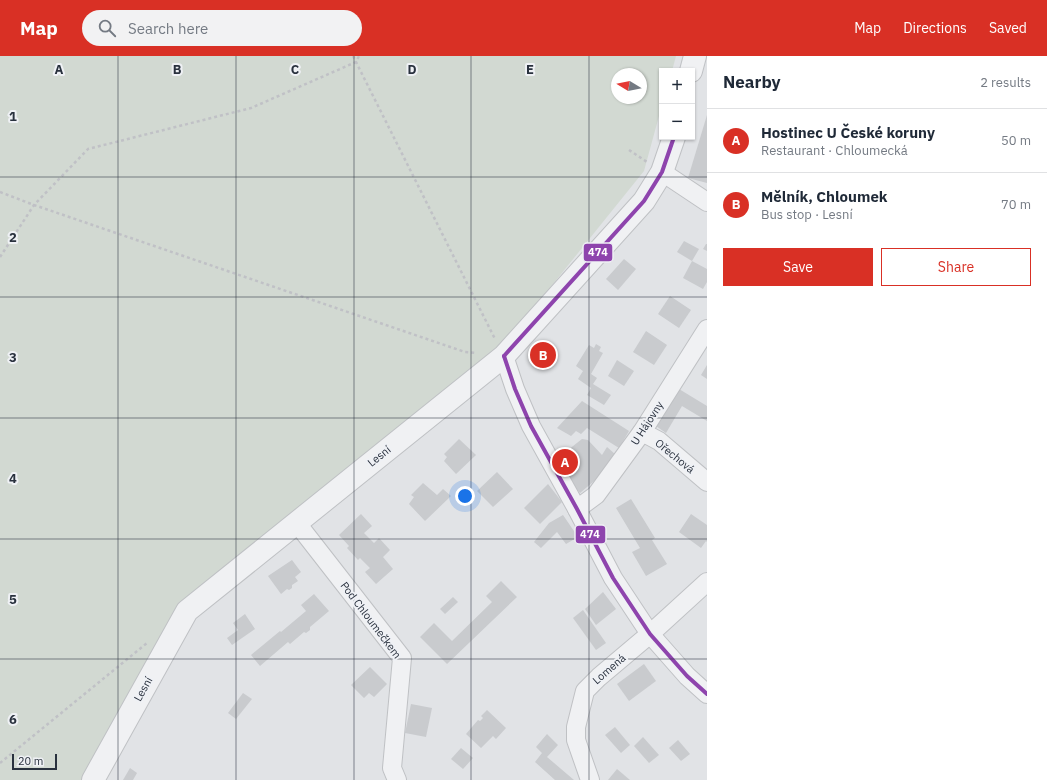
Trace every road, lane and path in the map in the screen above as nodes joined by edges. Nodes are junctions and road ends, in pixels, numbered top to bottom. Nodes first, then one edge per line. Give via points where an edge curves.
1 (353, 56) edge
2 (359, 56) edge
3 (695, 56) edge
4 (356, 62) junction
5 (692, 68) edge
6 (673, 140) edge
7 (662, 172) junction
8 (0, 192) edge
9 (707, 202) edge
10 (34, 205) junction
11 (0, 257) edge
12 (707, 329) edge
13 (504, 356) junction
14 (642, 432) junction
15 (707, 482) edge
16 (577, 508) junction
17 (296, 522) junction
18 (707, 582) edge
19 (650, 634) junction
20 (151, 640) dead end
21 (707, 694) edge
22 (0, 763) edge
23 (93, 780) edge
24 (397, 780) edge
25 (590, 780) edge

1 - 4 path
2 - 4 path
3 - 5 street
4 - 10 path via 251,108 88,149
4 - 13 path
6 - 7 street, Lesní
7 - 9 street
7 - 13 street, Lesní via 644,201
8 - 10 path
10 - 11 path
10 - 13 path via 465,352
12 - 14 street, U Hájovny
13 - 16 street via 531,426
13 - 17 street, Lesní
14 - 15 street, Ořechová via 659,441
14 - 16 street, U Hájovny via 596,495
16 - 19 street via 613,578
17 - 23 street, Lesní via 187,611
17 - 24 street, Pod Chloumečkem via 402,658 392,768
18 - 19 street, Lomená
19 - 21 street via 687,676
19 - 25 street, Lomená via 598,677 586,691 576,727 576,740
20 - 22 path

